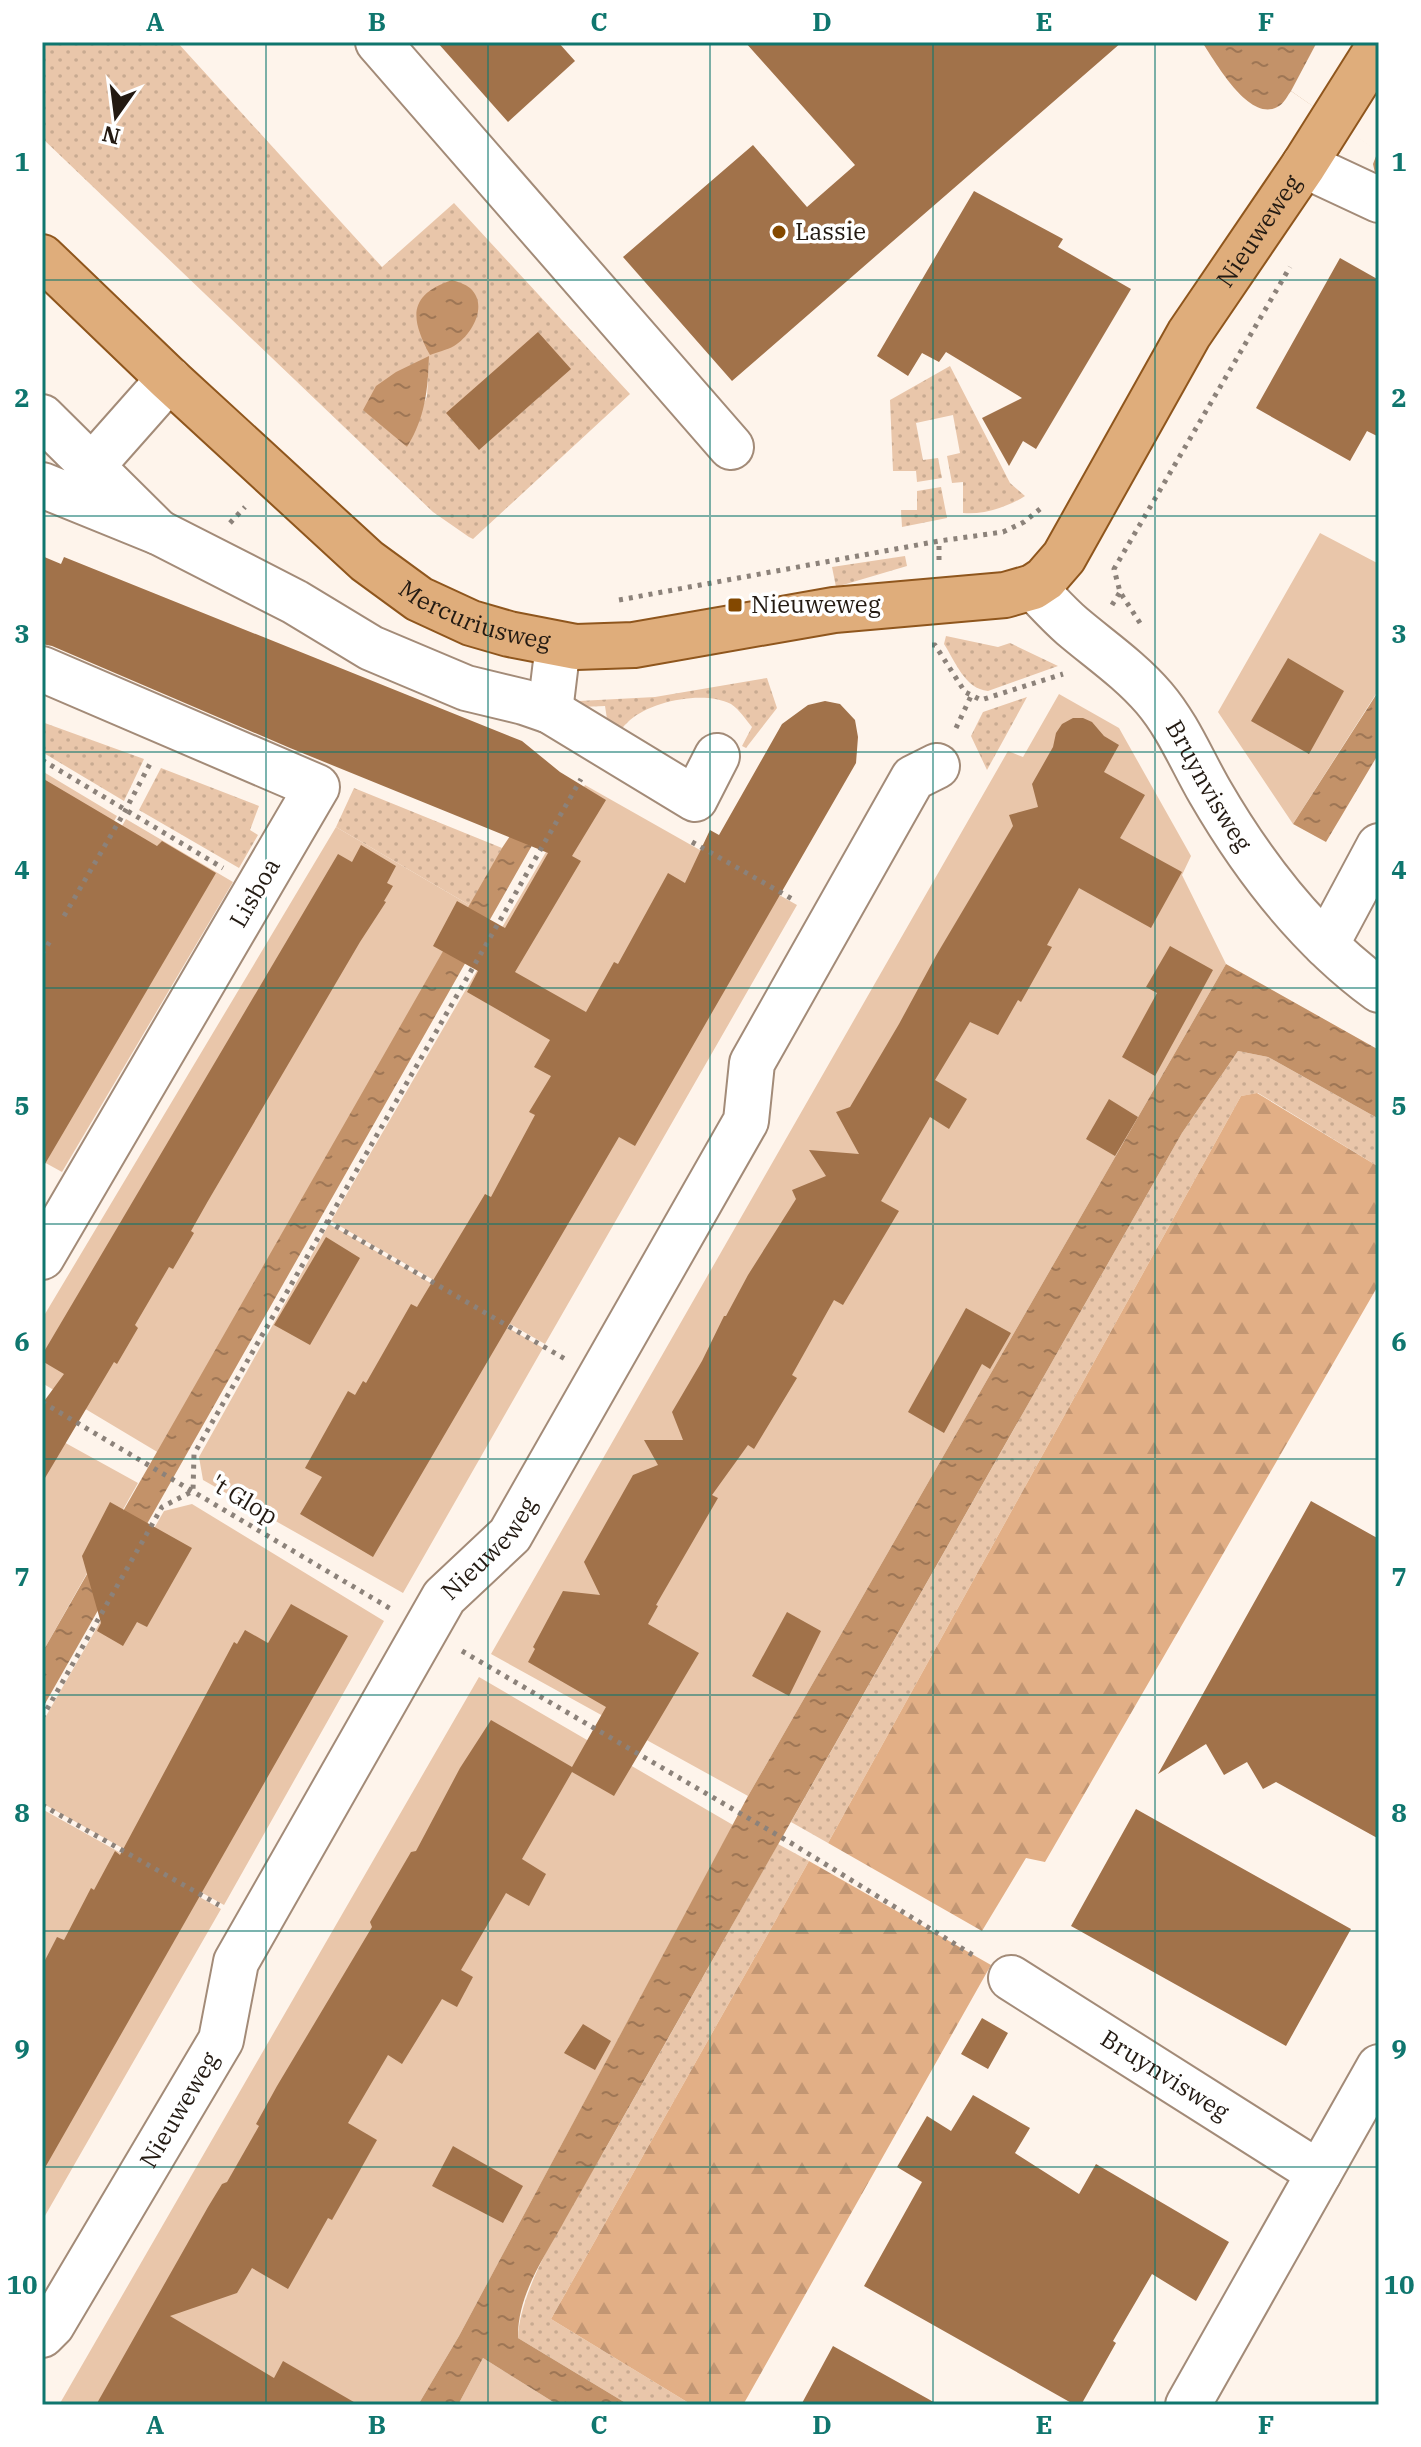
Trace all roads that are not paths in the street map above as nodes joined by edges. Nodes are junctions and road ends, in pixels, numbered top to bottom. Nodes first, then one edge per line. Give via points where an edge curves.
1 (378, 42) edge
2 (1379, 46) edge
3 (1320, 173) junction
4 (1379, 200) edge
5 (42, 257) edge
6 (169, 379) junction
7 (42, 417) edge
8 (731, 447) dead end
9 (71, 476) edge
10 (1033, 587) junction
11 (558, 645) junction
12 (42, 669) edge
13 (550, 711) junction
14 (717, 756) dead end
15 (937, 766) dead end
16 (1379, 846) edge
17 (1326, 945) junction
18 (1379, 990) edge
19 (42, 1257) edge
20 (1011, 1978) road end
21 (1379, 2067) edge
22 (1319, 2173) junction
23 (42, 2335) edge
24 (1188, 2405) edge

1 - 8 street
2 - 3 main road, Nieuweweg via 1334,119
3 - 4 street
3 - 10 main road, Nieuweweg via 1189,334 1072,546 1056,569
5 - 6 main road, Mercuriusweg
6 - 9 street
6 - 11 main road, Mercuriusweg via 367,561 419,599 471,623
7 - 9 street
9 - 13 street via 158,532 295,602 371,648 466,688
10 - 11 main road, Mercuriusweg via 1005,595 834,610 634,645
10 - 17 street, Bruynvisweg via 1154,697 1255,865
11 - 13 street
12 - 19 street, Lisboa via 317,787
13 - 14 street via 695,799
15 - 23 street, Nieuweweg via 913,778 752,1063 746,1121 510,1535 444,1597 236,1962 221,2040
16 - 17 street
17 - 18 street, Bruynvisweg
20 - 22 street, Bruynvisweg
21 - 22 street
22 - 24 street

